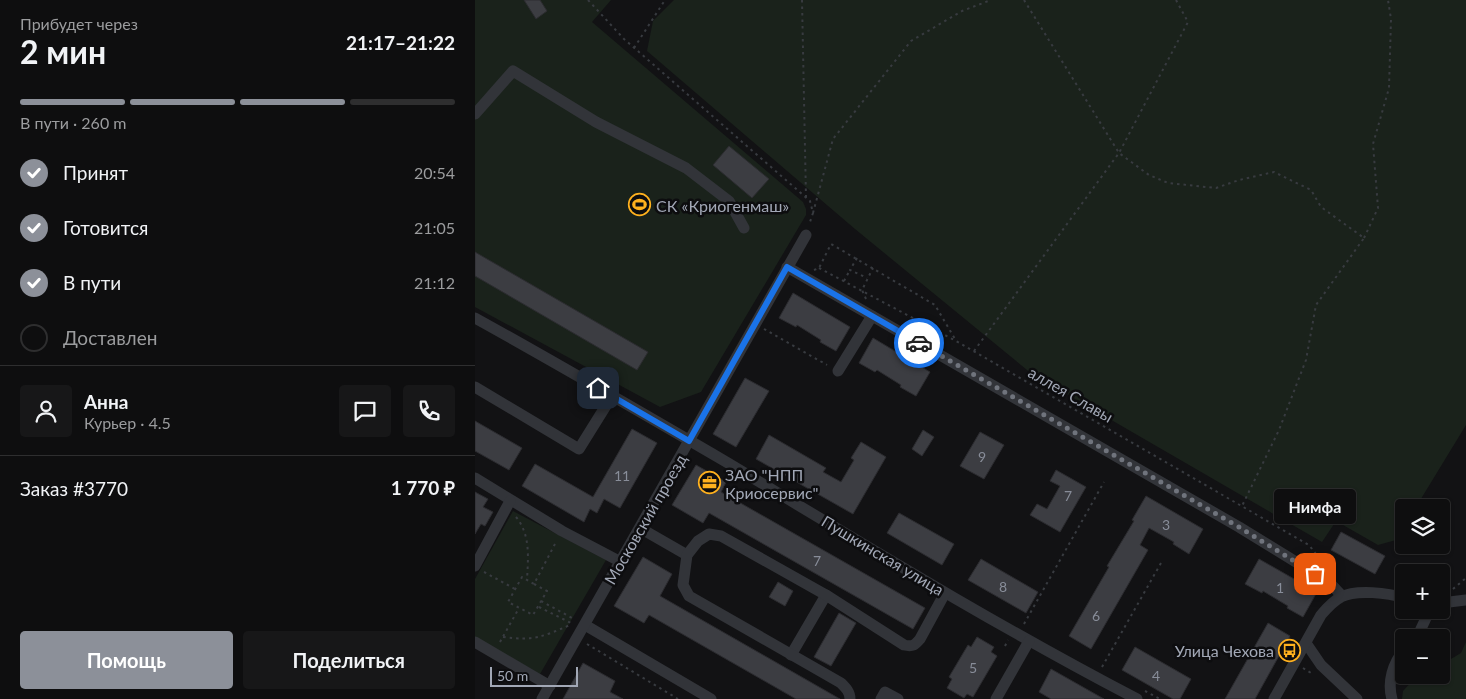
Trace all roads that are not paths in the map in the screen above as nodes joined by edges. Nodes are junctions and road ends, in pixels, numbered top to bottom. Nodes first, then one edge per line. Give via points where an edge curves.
1 (475, 114) edge
2 (744, 228) dead end
3 (806, 235) road end
4 (787, 267) junction
5 (872, 316) junction
6 (475, 318) edge
7 (838, 371) road end
8 (475, 387) edge
9 (612, 396) junction
10 (689, 441) junction
11 (475, 478) edge
12 (508, 505) junction
13 (640, 528) junction
14 (687, 555) junction
15 (621, 562) junction
16 (479, 569) edge
17 (945, 592) junction
18 (826, 594) junction
19 (1342, 596) junction
20 (1395, 596) edge
21 (1466, 600) edge
22 (1450, 602) edge
23 (1454, 602) junction
24 (1450, 604) edge
25 (580, 622) junction
26 (1029, 641) junction
27 (475, 642) edge
28 (1306, 643) junction
29 (791, 655) junction
30 (1395, 665) edge
31 (550, 686) junction
32 (1387, 697) edge
33 (542, 699) edge
34 (711, 699) edge
35 (849, 699) edge
36 (881, 699) edge
37 (898, 699) edge
38 (996, 699) edge
39 (1137, 699) edge
40 (1275, 699) edge
41 (1357, 699) edge

1 - 2 street via 513,71 596,122 686,168 729,201
3 - 4 street, Московский проезд
4 - 5 street
4 - 10 street, Московский проезд
5 - 7 street
5 - 19 street via 1239,527 1330,583
6 - 9 street, Пушкинская улица
8 - 9 street via 579,450
9 - 10 street, Пушкинская улица
10 - 13 street, Московский проезд
10 - 17 street, Пушкинская улица
11 - 12 street
12 - 15 street
12 - 16 street
13 - 14 street
13 - 15 street, Московский проезд
14 - 18 street via 698,541 709,534 721,536
14 - 29 street via 683,584 689,596
15 - 25 street, Московский проезд
17 - 18 street via 920,639 911,646 904,645
17 - 26 street, Пушкинская улица
18 - 29 street
19 - 20 street via 1359,593
19 - 28 street via 1321,615
21 - 23 street
22 - 23 street
23 - 24 street
25 - 31 street, Московский проезд
25 - 34 street
26 - 38 street
26 - 39 street, Пушкинская улица
27 - 31 street
28 - 40 street
28 - 41 street via 1321,665
29 - 35 street via 841,683 850,694
30 - 32 street
31 - 33 street, Московский проезд
36 - 37 street via 885,692

